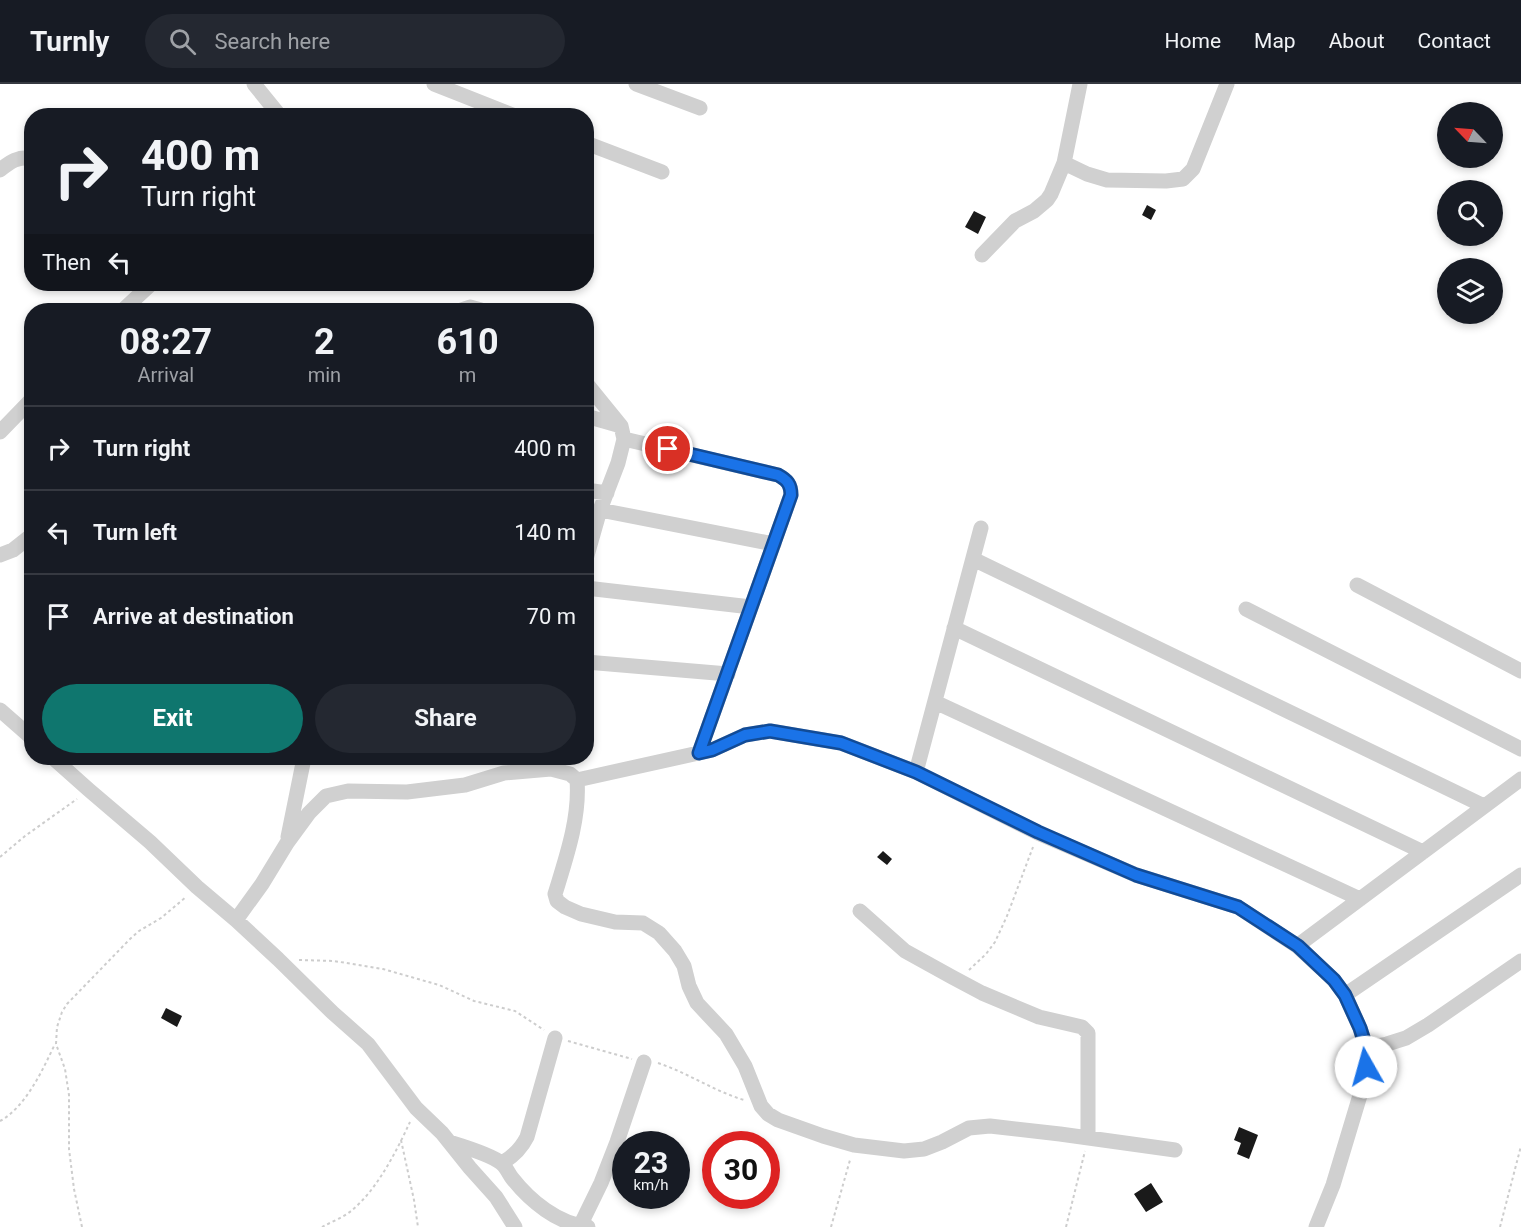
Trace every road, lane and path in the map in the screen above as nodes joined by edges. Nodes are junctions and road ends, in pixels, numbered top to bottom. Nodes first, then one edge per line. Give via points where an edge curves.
1 (254, 84) edge
2 (434, 84) edge
3 (636, 84) edge
4 (1080, 84) edge
5 (1227, 84) edge
6 (274, 108) edge
7 (495, 108) edge
8 (700, 108) dead end
9 (594, 146) edge
10 (24, 157) edge
11 (1064, 163) junction
12 (0, 170) edge
13 (662, 172) dead end
14 (982, 255) dead end
15 (143, 291) edge
16 (131, 303) edge
17 (594, 394) edge
18 (24, 407) edge
19 (594, 420) edge
20 (0, 432) edge
21 (623, 433) junction
22 (594, 491) edge
23 (607, 493) junction
24 (600, 510) junction
25 (981, 528) dead end
26 (594, 531) edge
27 (24, 541) edge
28 (774, 544) junction
29 (0, 555) edge
30 (973, 560) junction
31 (1357, 585) dead end
32 (594, 589) edge
33 (751, 607) junction
34 (1246, 609) dead end
35 (954, 628) junction
36 (594, 663) edge
37 (1521, 671) edge
38 (728, 674) junction
39 (935, 702) junction
40 (0, 710) edge
41 (24, 731) edge
42 (1521, 749) edge
43 (699, 753) junction
44 (61, 765) edge
45 (303, 765) edge
46 (547, 765) edge
47 (554, 765) edge
48 (916, 772) junction
49 (1521, 779) edge
50 (577, 780) junction
51 (89, 790) junction
52 (1484, 807) junction
53 (1038, 832) junction
54 (286, 843) junction
55 (1423, 852) junction
56 (0, 857) edge
57 (1521, 875) edge
58 (197, 887) junction
59 (1360, 899) junction
60 (860, 911) dead end
61 (236, 920) junction
62 (1298, 946) junction
63 (278, 959) junction
64 (1521, 961) edge
65 (952, 977) junction
66 (1345, 995) junction
67 (555, 1038) junction
68 (56, 1042) junction
69 (1366, 1047) junction
70 (644, 1062) junction
71 (761, 1106) junction
72 (416, 1108) junction
73 (0, 1121) edge
74 (1088, 1137) junction
75 (401, 1140) junction
76 (449, 1142) junction
77 (854, 1145) junction
78 (1521, 1146) edge
79 (1176, 1150) dead end
80 (502, 1163) junction
81 (584, 1226) edge
82 (82, 1227) edge
83 (322, 1227) edge
84 (418, 1227) edge
85 (515, 1227) edge
86 (831, 1227) edge
87 (1066, 1227) edge
88 (1316, 1227) edge
89 (1500, 1227) edge

1 - 6 street
2 - 7 street
3 - 8 street
4 - 11 street
5 - 11 street via 1193,169 1183,179 1107,180
9 - 13 street
10 - 12 street
11 - 14 street via 1047,200 1015,221
15 - 16 street
17 - 21 street
18 - 20 street
19 - 21 street
21 - 23 street
21 - 28 street via 786,480 791,495
22 - 23 street
23 - 24 street
24 - 26 street
24 - 28 street
25 - 30 street
27 - 29 street
28 - 33 street
30 - 35 street
30 - 52 street
31 - 37 street
32 - 33 street
33 - 38 street
34 - 42 street
35 - 39 street
35 - 55 street
36 - 38 street
38 - 43 street
39 - 48 street
39 - 59 street
40 - 41 street
43 - 48 street via 745,735 770,731 841,743
43 - 50 street
44 - 51 street
45 - 54 street
46 - 54 street via 465,785 407,792 348,791 326,796
47 - 50 street
48 - 53 street
49 - 52 street
50 - 71 street via 573,825 555,894 557,901 581,914 615,922 643,923 659,933 684,966 697,1003 726,1034
51 - 56 path
51 - 58 street
52 - 55 street
53 - 62 street via 1136,875 1238,907
53 - 65 path via 995,942 972,968
54 - 61 street
55 - 59 street
57 - 66 street
58 - 61 street
58 - 68 path via 139,931 67,1004 59,1019
59 - 62 street
60 - 65 street via 905,951
61 - 63 street
62 - 66 street
63 - 67 path via 334,961 383,969 515,1011
63 - 72 street via 368,1044
64 - 69 street via 1406,1038
65 - 74 street via 1039,1017 1082,1027 1088,1033
66 - 69 street
67 - 70 path
67 - 80 street via 527,1137 521,1149
68 - 73 path via 23,1101
68 - 82 path via 69,1095 71,1169
69 - 88 street via 1361,1092
70 - 71 path via 660,1064
70 - 81 street
71 - 77 street via 778,1120
72 - 75 path
72 - 76 street
74 - 77 street via 990,1126 969,1128 924,1149 903,1151
74 - 79 street
74 - 87 path
75 - 83 path via 366,1195 350,1212
75 - 84 path
76 - 80 street
76 - 85 street via 496,1197
77 - 86 path
78 - 89 path
80 - 81 street via 525,1192 552,1215

